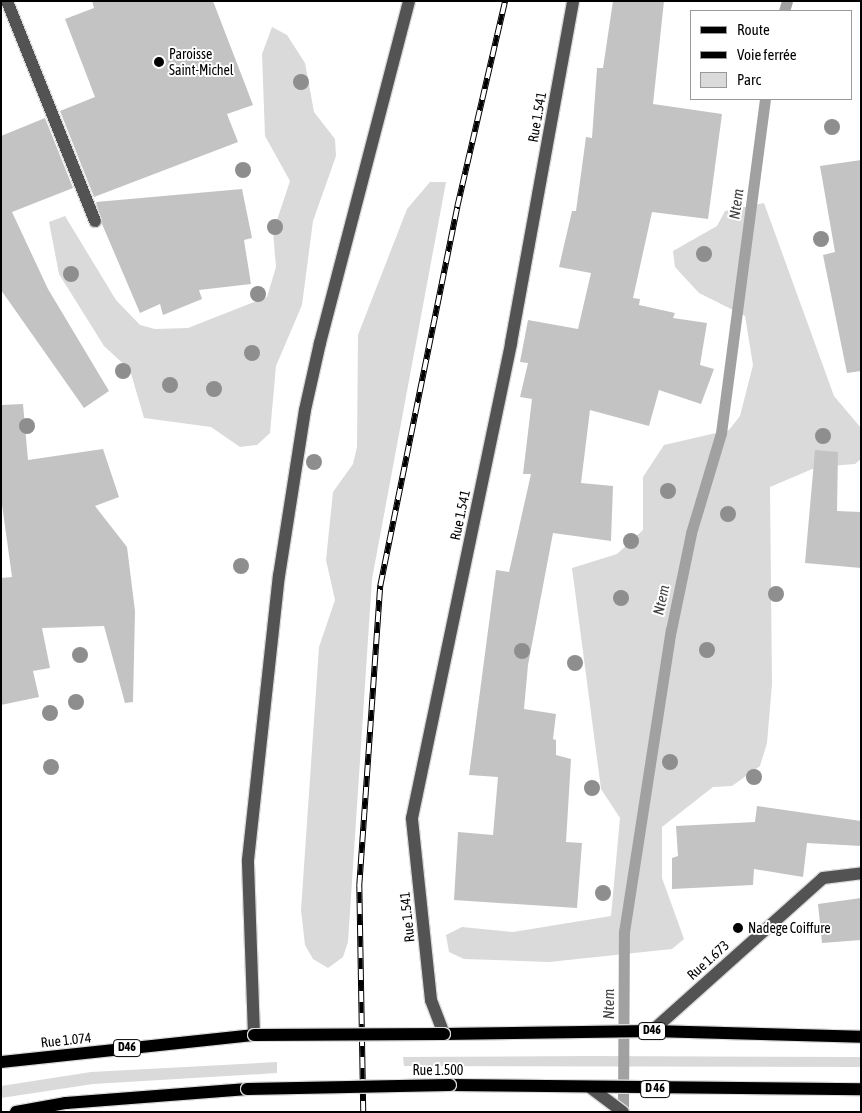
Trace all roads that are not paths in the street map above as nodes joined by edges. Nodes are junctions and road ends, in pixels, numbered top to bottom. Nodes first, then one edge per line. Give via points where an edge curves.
1 (7, 1) edge
2 (409, 1) edge
3 (574, 1) edge
4 (94, 221) dead end
5 (861, 872) edge
6 (652, 1031) junction
7 (444, 1034) junction
8 (254, 1035) junction
9 (861, 1037) edge
10 (1, 1062) edge
11 (591, 1088) junction
12 (861, 1089) edge
13 (16, 1112) edge
14 (622, 1112) edge

1 - 4 street
2 - 8 street via 309,390 280,576 248,860
3 - 7 street, Rue 1.541 via 511,343 412,818 431,1000
5 - 6 street, Rue 1.673 via 824,878
6 - 7 main road, D46
6 - 9 main road, D46
7 - 8 main road, D46, bridge
8 - 10 main road, Rue 1.074 / D46
11 - 12 main road, Rue 1.500 / D 46
11 - 13 main road, Rue 1.500 / D 46, bridge via 450,1085 247,1089 66,1103
11 - 14 street

